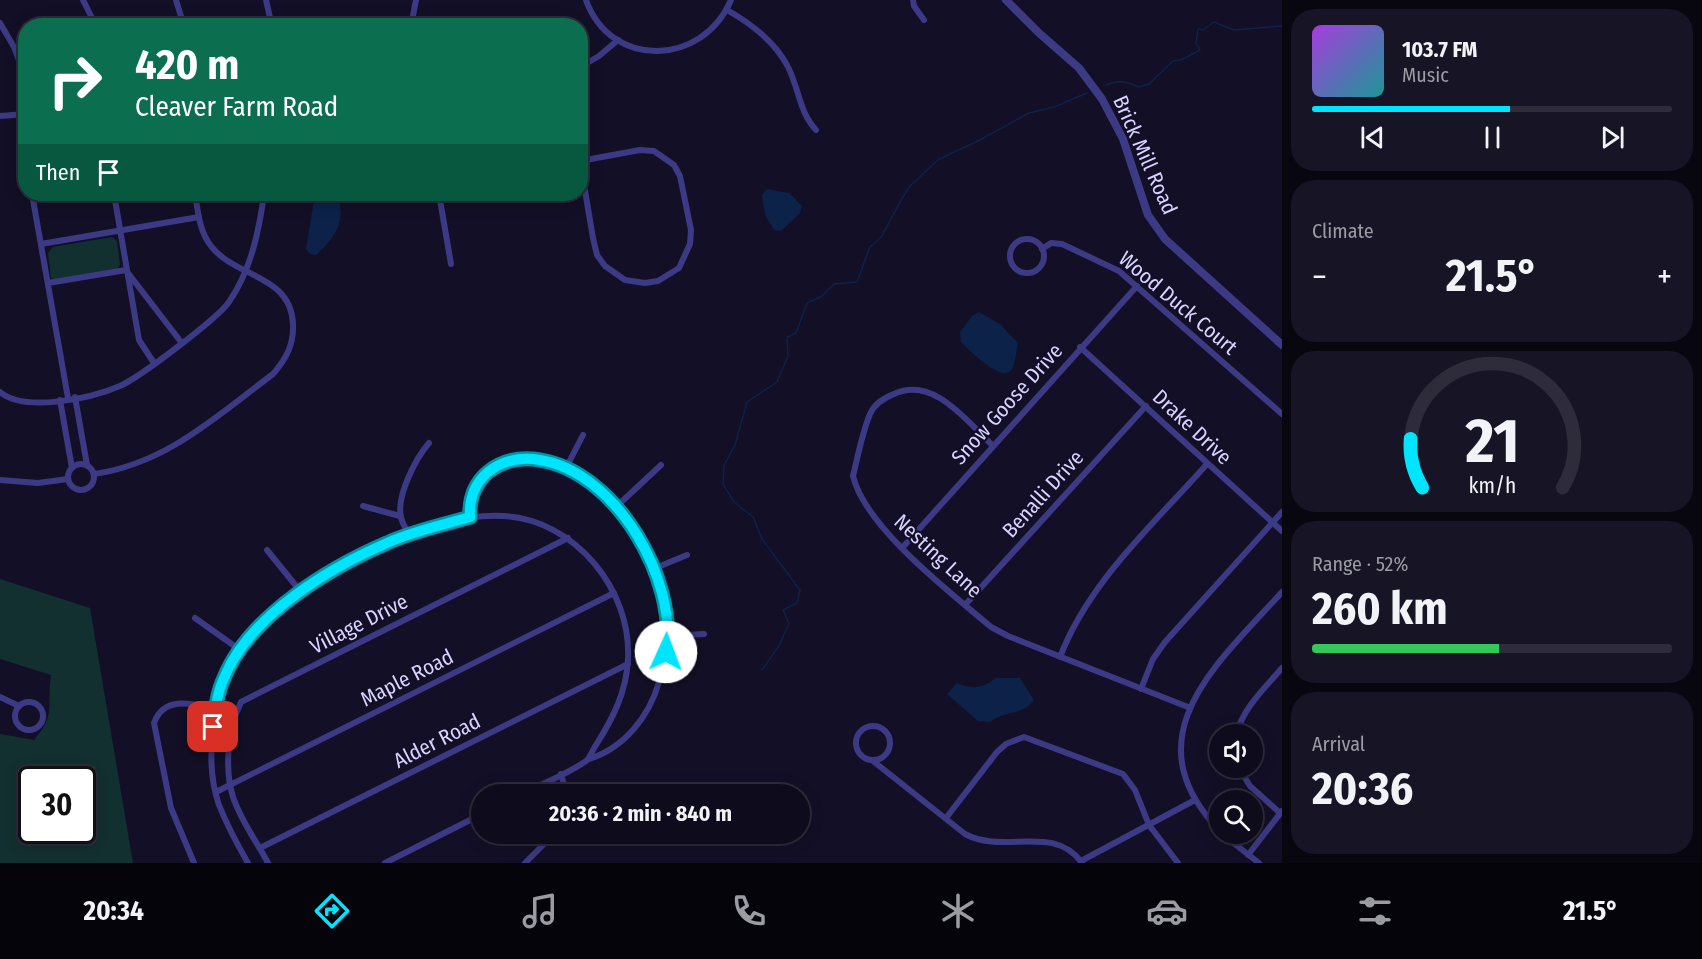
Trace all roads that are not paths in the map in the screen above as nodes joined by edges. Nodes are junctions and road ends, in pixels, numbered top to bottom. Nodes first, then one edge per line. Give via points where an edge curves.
1 (83, 0) edge
2 (176, 0) edge
3 (266, 0) edge
4 (416, 0) edge
5 (586, 0) edge
6 (731, 0) edge
7 (913, 0) edge
8 (1006, 0) edge
9 (727, 10) junction
10 (92, 18) edge
11 (182, 18) edge
12 (270, 18) edge
13 (413, 18) edge
14 (924, 20) dead end
15 (0, 23) edge
16 (618, 40) junction
17 (18, 58) edge
18 (588, 63) edge
19 (18, 115) edge
20 (0, 116) edge
21 (816, 130) dead end
22 (588, 160) edge
23 (33, 201) edge
24 (115, 201) edge
25 (196, 201) edge
26 (263, 201) edge
27 (440, 201) edge
28 (587, 201) edge
29 (199, 217) junction
30 (120, 230) junction
31 (41, 244) junction
32 (1042, 249) junction
33 (452, 264) dead end
34 (245, 269) junction
35 (126, 270) junction
36 (48, 283) junction
37 (1137, 286) junction
38 (181, 342) junction
39 (1282, 345) edge
40 (1080, 346) junction
41 (154, 363) junction
42 (0, 392) edge
43 (68, 398) junction
44 (1146, 406) junction
45 (1282, 414) edge
46 (583, 435) dead end
47 (429, 442) dead end
48 (992, 445) junction
49 (1207, 464) junction
50 (87, 465) junction
51 (661, 465) dead end
52 (72, 468) junction
53 (566, 468) junction
54 (94, 474) junction
55 (68, 479) junction
56 (0, 480) edge
57 (363, 507) dead end
58 (616, 507) junction
59 (1282, 512) edge
60 (400, 516) junction
61 (470, 517) junction
62 (1273, 522) junction
63 (1282, 531) edge
64 (409, 534) junction
65 (568, 538) junction
66 (903, 547) junction
67 (267, 550) dead end
68 (687, 555) dead end
69 (653, 569) junction
70 (301, 592) junction
71 (1282, 592) edge
72 (614, 593) junction
73 (965, 605) junction
74 (195, 618) dead end
75 (704, 634) dead end
76 (668, 636) junction
77 (240, 650) junction
78 (1060, 657) junction
79 (628, 664) junction
80 (1282, 668) edge
81 (1141, 689) junction
82 (0, 697) edge
83 (19, 706) junction
84 (1188, 708) junction
85 (215, 709) junction
86 (1240, 724) edge
87 (589, 759) junction
88 (873, 761) junction
89 (561, 774) junction
90 (1245, 778) edge
91 (230, 784) junction
92 (541, 784) edge
93 (564, 784) edge
94 (216, 792) junction
95 (1195, 800) junction
96 (1281, 812) edge
97 (946, 818) junction
98 (471, 820) edge
99 (1209, 820) edge
100 (1149, 825) junction
101 (544, 844) edge
102 (1234, 844) edge
103 (260, 848) junction
104 (1248, 855) junction
105 (389, 862) edge
106 (1081, 862) edge
107 (194, 863) edge
108 (248, 863) edge
109 (268, 863) edge
110 (525, 863) edge
111 (1178, 863) edge
112 (1259, 863) edge

1 - 10 street
2 - 11 street
3 - 12 street
4 - 13 street
5 - 16 street via 596,21
6 - 9 street
7 - 14 street
8 - 39 street, Brick Mill Road via 1079,68 1102,99 1123,139 1148,214 1165,239
9 - 16 street via 709,32 685,47 658,52
9 - 21 street via 765,38 788,66 805,118
15 - 17 street
16 - 18 street
19 - 20 street
22 - 28 street via 640,150 654,151 674,165 680,176 691,230 679,268 645,284 625,280 604,267 597,255
23 - 31 street
24 - 30 street
25 - 29 street
26 - 34 street via 258,238
27 - 33 street
29 - 30 street
29 - 34 street via 211,246 220,256
30 - 31 street
30 - 35 street
31 - 36 street
32 - 32 street, Wood Duck Court via 1033,241 1022,240 1011,250 1011,262 1019,271 1034,272 1043,261
32 - 37 street, Wood Duck Court via 1051,243 1062,244 1119,271
34 - 38 street via 216,316
34 - 54 street via 274,285 289,306 293,335 283,363 168,451 137,464
35 - 36 street
35 - 38 street
35 - 41 street via 139,340
36 - 43 street
37 - 40 street, Snow Goose Drive
37 - 45 street, Wood Duck Court
38 - 41 street
40 - 44 street, Drake Drive
40 - 48 street, Snow Goose Drive
41 - 43 street via 123,385
42 - 43 street via 21,402
43 - 50 street
43 - 52 street
44 - 49 street, Drake Drive
44 - 73 street, Benalli Drive
46 - 53 street
47 - 60 street via 409,474
48 - 66 street, Snow Goose Drive
48 - 66 street, Nesting Lane via 932,392 905,389 879,401 870,412 853,476 880,526
49 - 62 street, Drake Drive
49 - 78 street via 1101,583 1082,610
50 - 52 street
50 - 54 street
51 - 58 street
52 - 55 street
53 - 58 street via 602,492
53 - 61 street via 530,458 498,465 477,485 471,497
54 - 55 street via 92,483 82,490
55 - 56 street via 38,483
57 - 60 street
58 - 69 street via 638,537
59 - 62 street
60 - 64 street
61 - 64 street
61 - 65 street via 527,520
62 - 63 street, Drake Drive
62 - 81 street via 1165,642
64 - 70 street via 349,560
65 - 72 street via 597,566
65 - 91 street, Village Drive via 241,702 230,735
66 - 73 street, Nesting Lane
67 - 70 street
68 - 69 street
69 - 76 street via 663,597
70 - 77 street
71 - 84 street via 1212,672
72 - 79 street via 627,631
72 - 91 street, Maple Road
73 - 78 street, Nesting Lane via 991,627
74 - 77 street
75 - 76 street
76 - 87 street via 658,687 643,718 612,748
77 - 85 street via 223,678
78 - 81 street, Nesting Lane
79 - 87 street via 620,703
79 - 103 street, Alder Road
80 - 86 street
81 - 84 street, Nesting Lane
82 - 83 street
83 - 83 street via 15,716 21,727 32,729 39,724 42,714 37,705 26,702
84 - 95 street via 1181,742 1183,765
85 - 94 street via 211,745
85 - 107 street via 186,702 174,704 157,714 154,723 171,807
87 - 89 street
88 - 88 street via 886,755 890,741 886,731 872,726 860,731 856,744 862,756
88 - 97 street
89 - 92 street
89 - 93 street
90 - 96 street
91 - 94 street, Maple Road
91 - 103 street, Village Drive via 241,817
94 - 108 street
95 - 99 street
95 - 100 street
96 - 104 street
97 - 100 street via 997,752 1005,744 1024,737 1123,774 1135,790
97 - 106 street via 980,842 1050,841 1065,845
98 - 105 street
100 - 106 street
100 - 111 street
101 - 110 street
102 - 104 street
103 - 109 street, Village Drive
104 - 112 street

